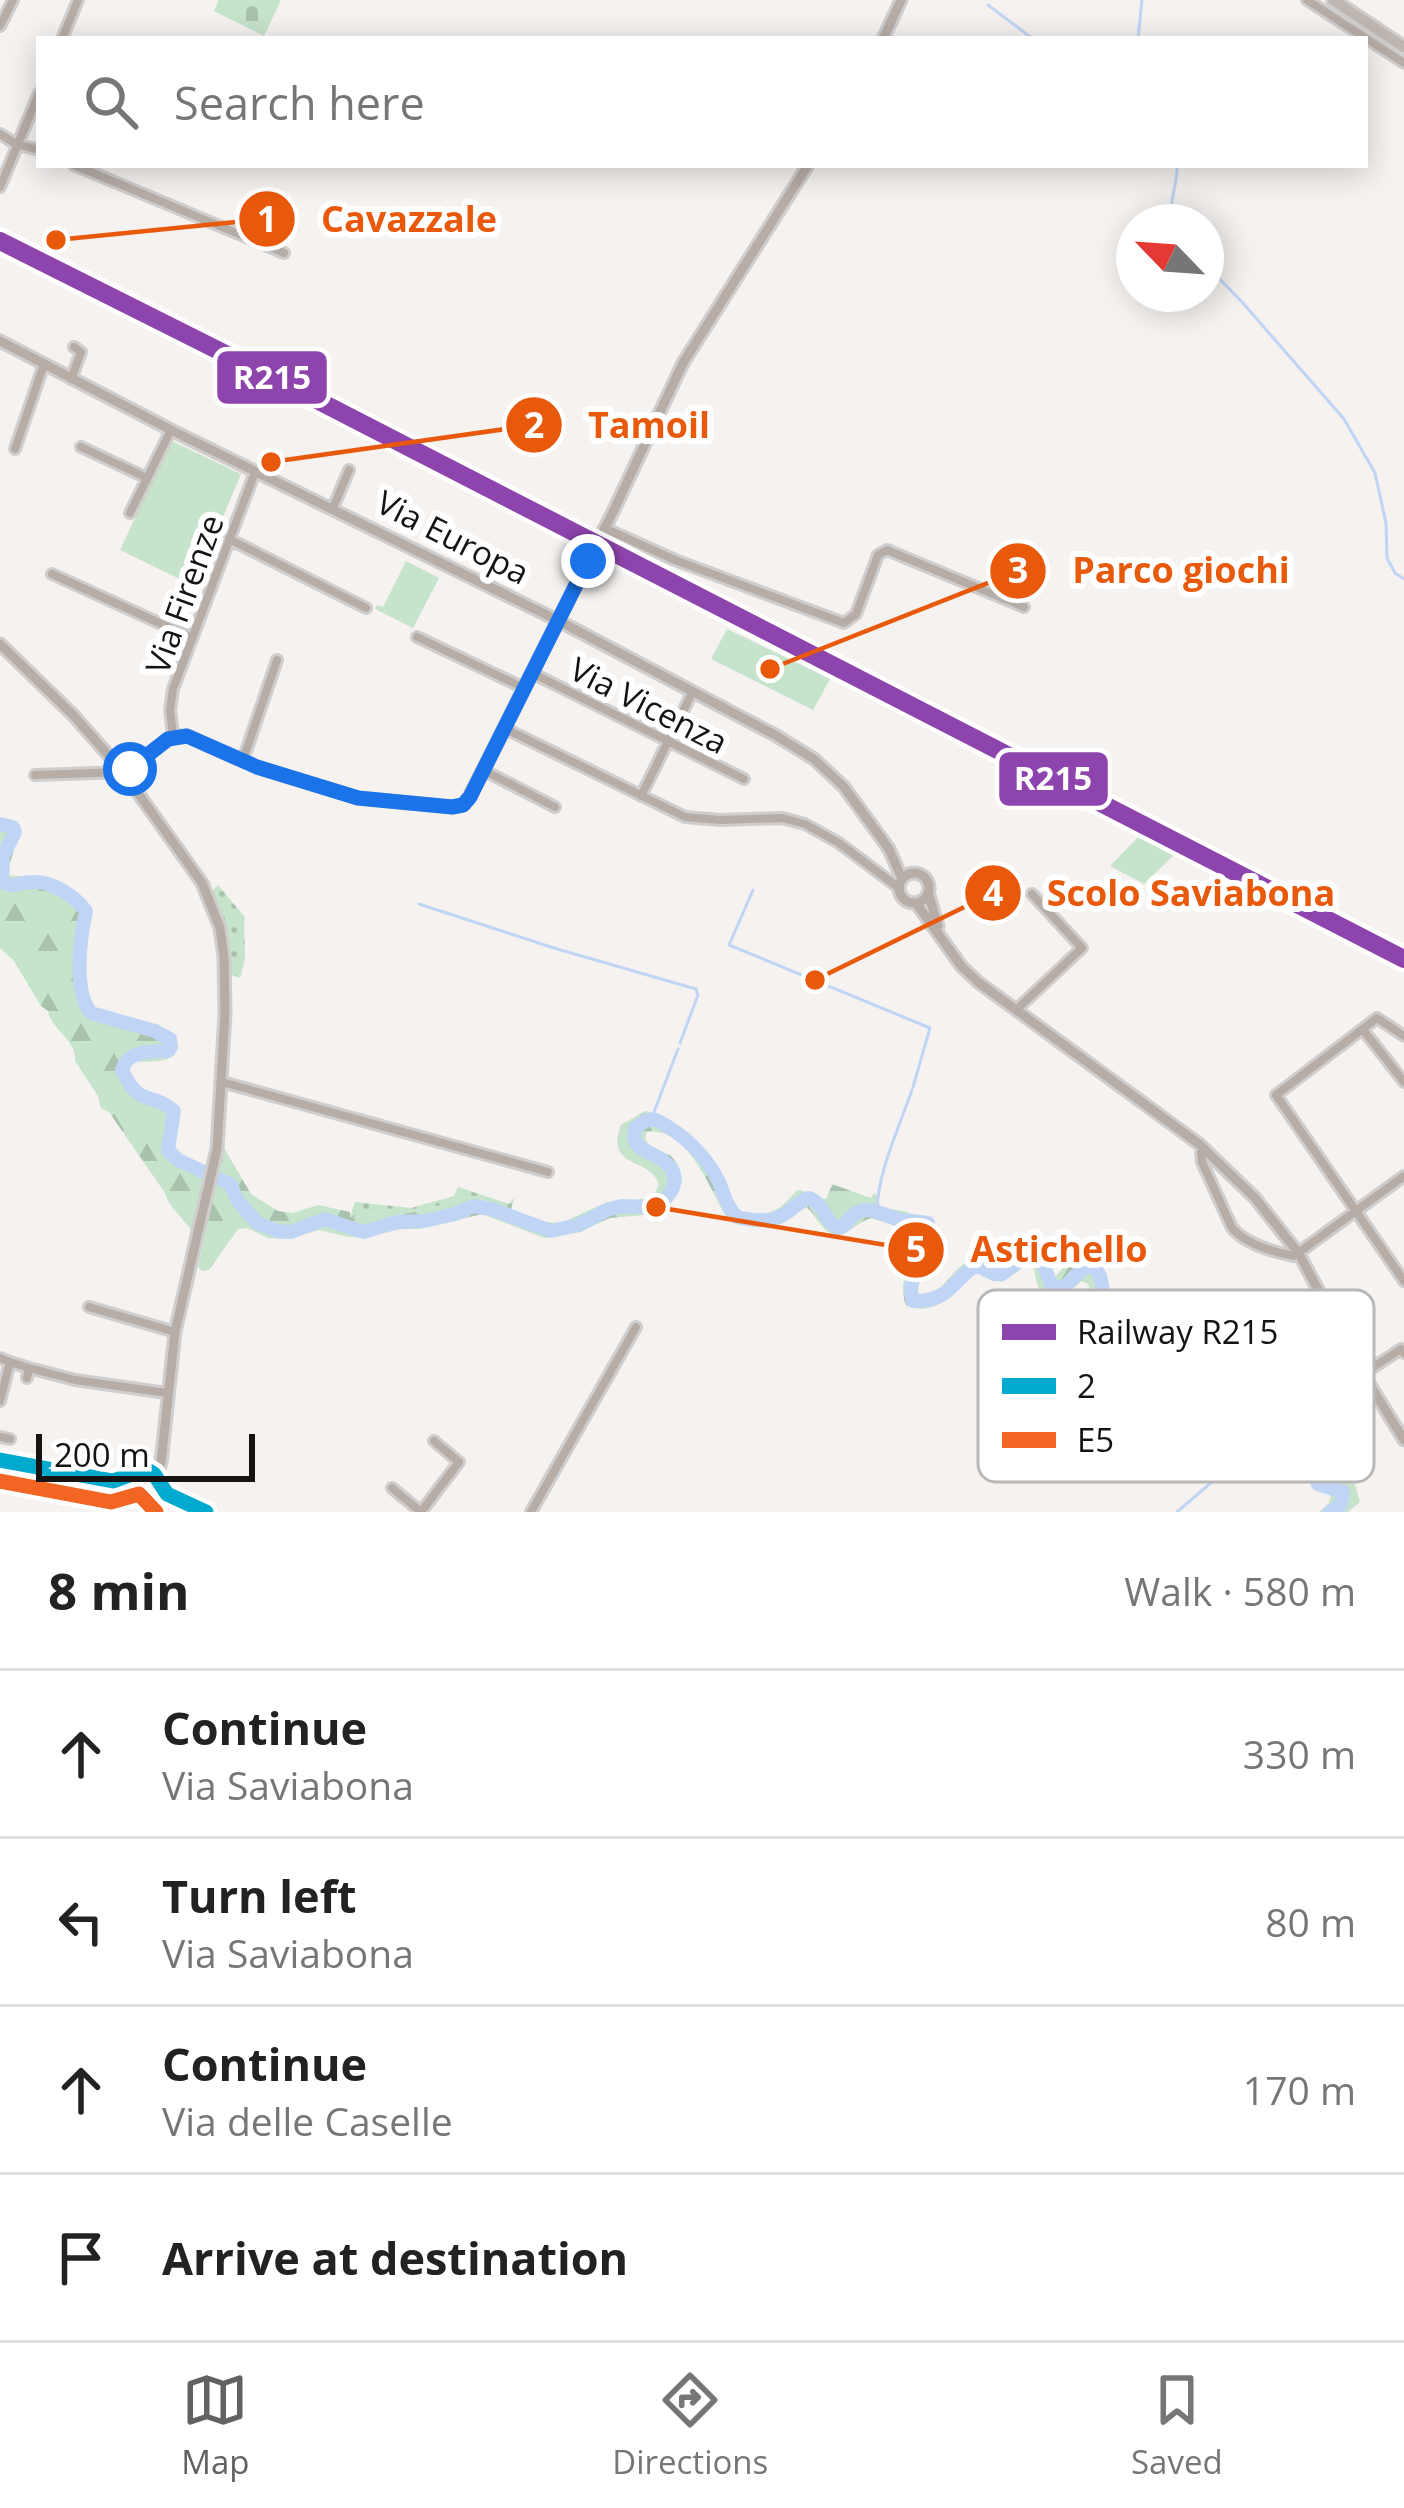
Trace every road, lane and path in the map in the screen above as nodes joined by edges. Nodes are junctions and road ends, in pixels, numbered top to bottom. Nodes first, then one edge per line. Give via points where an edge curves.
1 (13, 0) edge
2 (78, 0) edge
3 (901, 0) edge
4 (1307, 0) edge
5 (1334, 0) edge
6 (0, 26) edge
7 (63, 36) edge
8 (885, 36) edge
9 (1362, 36) edge
10 (1368, 40) edge
11 (1404, 47) edge
12 (1404, 63) edge
13 (36, 100) edge
14 (0, 134) edge
15 (16, 144) junction
16 (36, 149) edge
17 (81, 168) edge
18 (806, 168) edge
19 (0, 187) edge
20 (284, 253) dead end
21 (0, 341) edge
22 (74, 347) dead end
23 (44, 364) junction
24 (71, 379) junction
25 (171, 430) junction
26 (81, 447) dead end
27 (15, 449) dead end
28 (256, 470) junction
29 (349, 470) dead end
30 (147, 478) junction
31 (333, 508) junction
32 (130, 513) dead end
33 (604, 528) junction
34 (229, 539) junction
35 (52, 574) dead end
36 (1024, 607) dead end
37 (366, 608) dead end
38 (559, 621) junction
39 (417, 637) dead end
40 (192, 638) junction
41 (0, 644) edge
42 (277, 660) dead end
43 (532, 673) junction
44 (524, 688) junction
45 (692, 693) junction
46 (504, 728) junction
47 (172, 736) junction
48 (669, 741) junction
49 (243, 760) junction
50 (483, 770) junction
51 (123, 772) junction
52 (35, 775) dead end
53 (744, 779) dead end
54 (641, 796) junction
55 (555, 807) dead end
56 (889, 849) junction
57 (917, 873) junction
58 (900, 883) junction
59 (928, 892) junction
60 (1032, 894) dead end
61 (916, 903) junction
62 (941, 937) junction
63 (1016, 1010) junction
64 (1364, 1030) junction
65 (1404, 1036) edge
66 (223, 1082) junction
67 (1404, 1082) edge
68 (1204, 1149) junction
69 (548, 1172) dead end
70 (1404, 1175) edge
71 (1357, 1210) junction
72 (1299, 1254) junction
73 (1404, 1281) edge
74 (1318, 1290) edge
75 (89, 1307) dead end
76 (636, 1327) dead end
77 (175, 1332) junction
78 (1404, 1354) edge
79 (5, 1360) edge
80 (1374, 1367) edge
81 (1374, 1392) edge
82 (167, 1393) junction
83 (0, 1401) edge
84 (1404, 1440) edge
85 (434, 1441) dead end
86 (0, 1460) edge
87 (146, 1481) junction
88 (392, 1488) dead end
89 (206, 1512) edge
90 (421, 1512) edge
91 (531, 1512) edge

1 - 6 street
2 - 7 street
3 - 8 street
4 - 9 street
5 - 11 main road
10 - 12 street
13 - 15 street
14 - 15 street
15 - 16 street
15 - 19 street
17 - 20 street
18 - 33 street via 697,338
21 - 23 street, Via Europa
22 - 24 street via 81,352
23 - 24 street, Via Europa
23 - 27 street
24 - 25 street, Via Europa
25 - 28 street, Via Europa
25 - 30 street
26 - 30 street
28 - 31 street, Via Europa
28 - 34 street, Via Firenze
29 - 31 street
30 - 32 street
31 - 38 street, Via Europa
33 - 36 street via 844,622 856,614 878,555 890,549
33 - 38 street
34 - 37 street
34 - 40 street, Via Firenze
35 - 40 street, Via Firenze
38 - 43 street
38 - 45 street, Via Europa
39 - 44 street
40 - 47 street, Via Firenze via 172,689
41 - 51 street
42 - 49 street
43 - 44 street
43 - 48 street, Via Vicenza
44 - 46 street
45 - 48 street
45 - 56 street, Via Europa via 814,759
46 - 50 street
46 - 54 street
47 - 49 street
47 - 51 street
48 - 53 street, Via Vicenza
48 - 54 street
49 - 50 street via 358,798 452,807 470,797
50 - 55 street
51 - 52 street
51 - 66 street via 202,883 220,928
54 - 58 street via 685,818 805,824
56 - 57 street
56 - 58 street
57 - 58 street
57 - 59 street
58 - 61 street via 905,900
59 - 61 street
59 - 62 street
60 - 63 street via 1082,948
61 - 62 street
62 - 63 street via 962,967
63 - 68 street
64 - 65 street via 1377,1018
64 - 67 street
64 - 71 street via 1276,1095
66 - 69 street
66 - 77 street via 210,1188
68 - 72 street
68 - 72 street via 1202,1162 1238,1235
70 - 71 street
71 - 72 street
71 - 73 street
72 - 74 street
75 - 77 street
76 - 91 street
77 - 82 street
78 - 80 street
79 - 82 street via 28,1373
79 - 83 street
81 - 84 street
82 - 87 street via 161,1463
85 - 90 street via 459,1462
86 - 87 main road
87 - 89 main road
88 - 90 street

